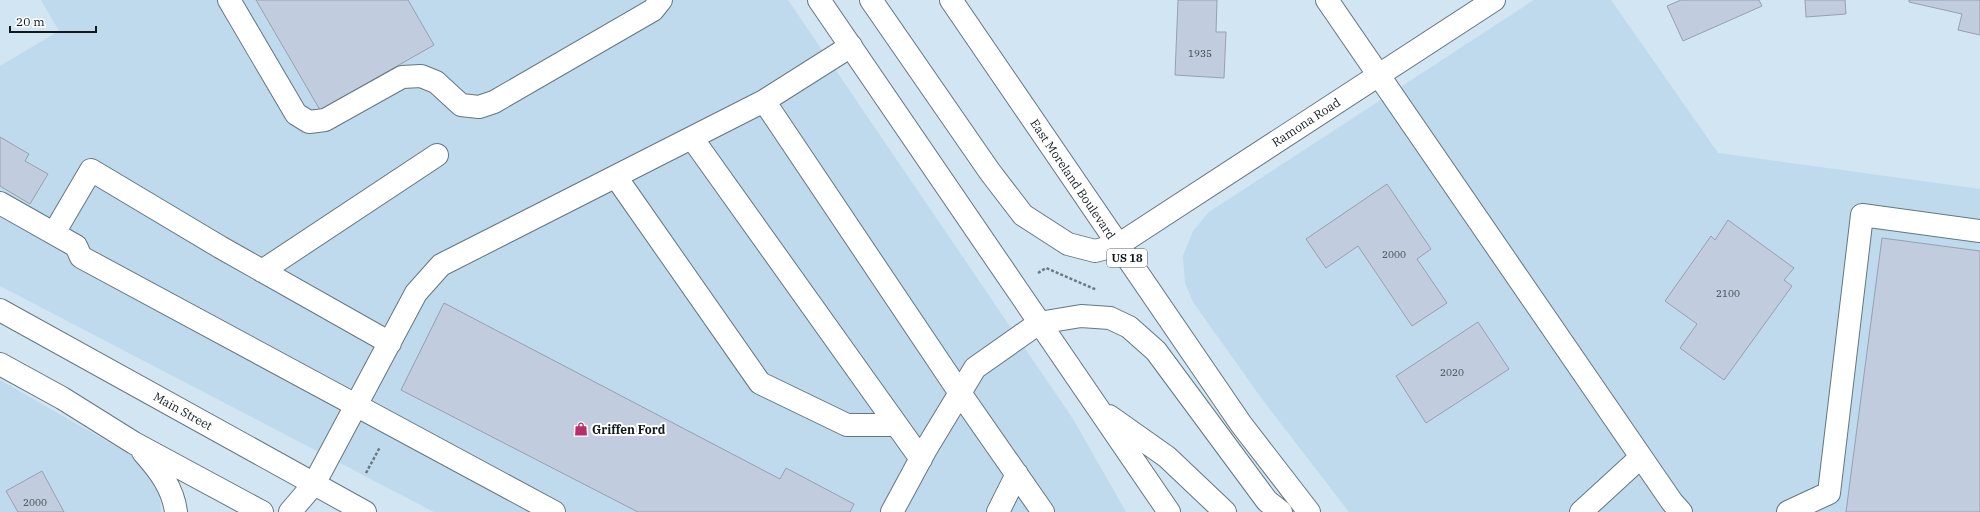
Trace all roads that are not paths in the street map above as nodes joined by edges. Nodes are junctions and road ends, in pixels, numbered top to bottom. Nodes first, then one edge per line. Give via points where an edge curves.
1 (229, 0) edge
2 (662, 0) edge
3 (819, 0) edge
4 (871, 0) edge
5 (951, 0) edge
6 (1327, 0) edge
7 (1494, 0) edge
8 (851, 46) junction
9 (1379, 75) junction
10 (764, 101) junction
11 (692, 138) junction
12 (437, 155) dead end
13 (616, 177) junction
14 (0, 203) edge
15 (1980, 231) edge
16 (54, 233) junction
17 (1118, 245) junction
18 (262, 271) junction
19 (0, 310) edge
20 (1039, 323) junction
21 (390, 343) junction
22 (0, 364) edge
23 (960, 393) junction
24 (355, 406) junction
25 (1098, 408) junction
26 (896, 425) junction
27 (134, 443) junction
28 (1641, 457) junction
29 (921, 459) junction
30 (1017, 474) junction
31 (314, 484) junction
32 (176, 512) edge
33 (262, 512) edge
34 (290, 512) edge
35 (365, 512) edge
36 (554, 512) edge
37 (892, 512) edge
38 (998, 512) edge
39 (1043, 512) edge
40 (1169, 512) edge
41 (1225, 512) edge
42 (1281, 512) edge
43 (1309, 512) edge
44 (1581, 512) edge
45 (1681, 512) edge
46 (1788, 512) edge

1 - 2 main road via 296,114 309,122 325,120 402,77 421,76 436,82 461,105 479,107 494,102 654,10
3 - 8 main road
4 - 17 main road, Ramona Road via 990,172 1023,215 1068,244 1095,251
5 - 17 main road, East Moreland Boulevard / US 18
6 - 9 main road
7 - 9 main road, Ramona Road
8 - 10 main road
8 - 20 main road
9 - 17 main road, Ramona Road
9 - 28 main road
10 - 11 main road
10 - 23 main road
11 - 13 main road
11 - 26 main road
12 - 18 main road
13 - 21 main road via 441,265 416,293
13 - 26 main road via 760,383 847,425
14 - 16 main road
15 - 46 main road via 1862,215 1829,492
16 - 18 main road via 91,170
16 - 24 main road via 76,246 81,257
17 - 43 main road, East Moreland Boulevard / US 18 via 1241,424
18 - 21 main road
19 - 31 main road, Main Street
20 - 23 main road via 975,368
20 - 25 main road
20 - 42 main road via 1081,316 1110,318 1129,327 1156,351 1267,501
21 - 24 main road
22 - 27 main road via 62,398
23 - 29 main road
23 - 30 main road
24 - 31 main road
24 - 36 main road
25 - 40 main road
25 - 41 main road via 1167,457
26 - 29 main road
27 - 32 main road via 159,470 175,498
27 - 33 main road
28 - 44 main road
28 - 45 main road
29 - 37 main road
30 - 38 main road
30 - 39 main road
31 - 34 main road
31 - 35 main road, Main Street

